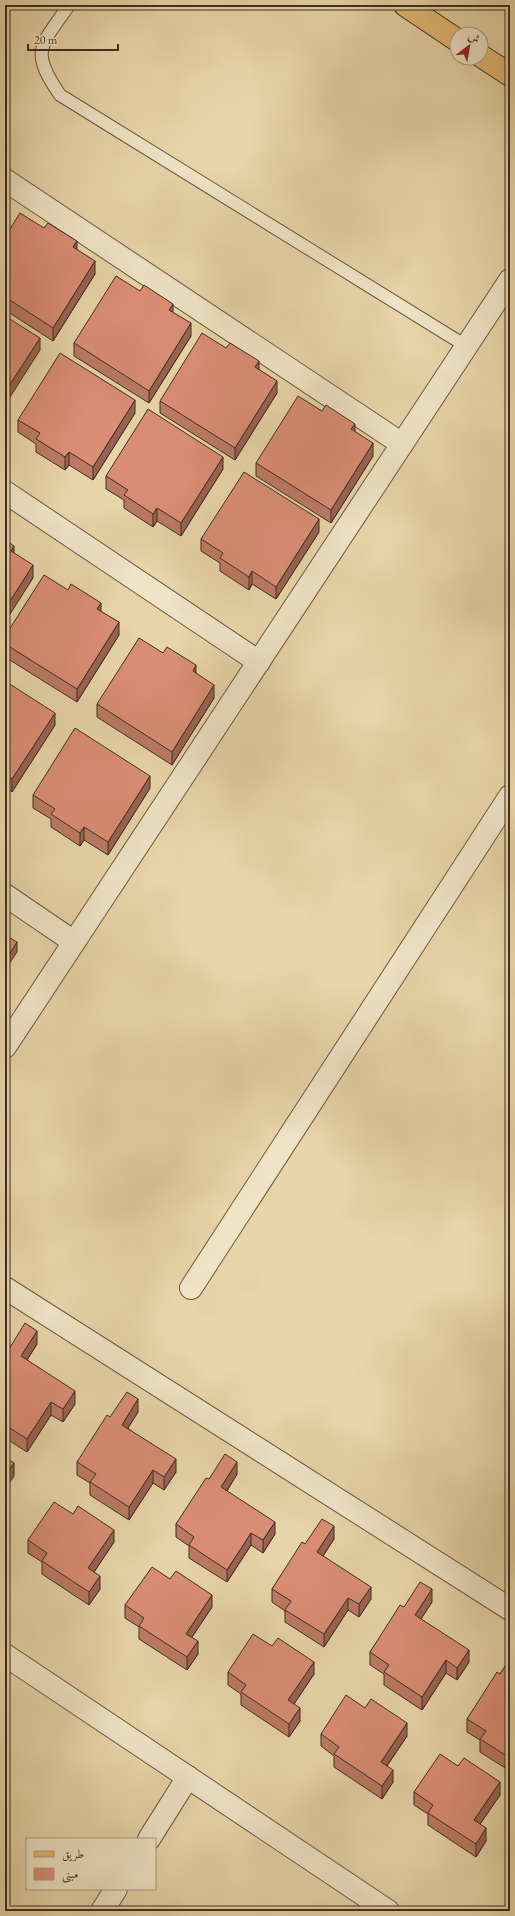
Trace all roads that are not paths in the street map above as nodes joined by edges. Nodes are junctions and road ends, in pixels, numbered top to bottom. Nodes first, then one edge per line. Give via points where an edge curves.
1 (69, 5) edge
2 (404, 5) edge
3 (449, 35) edge
4 (489, 61) edge
5 (510, 75) edge
6 (5, 180) edge
7 (510, 280) edge
8 (466, 346) junction
9 (402, 444) junction
10 (5, 492) edge
11 (259, 662) junction
12 (510, 796) edge
13 (5, 895) edge
14 (74, 942) junction
15 (5, 1047) edge
16 (5, 1288) edge
17 (191, 1288) dead end
18 (510, 1609) edge
19 (5, 1655) edge
20 (188, 1777) junction
21 (150, 1838) edge
22 (115, 1890) edge
23 (102, 1911) edge
24 (388, 1911) edge

1 - 8 lane via 43,44 41,60 60,95
2 - 3 main road
4 - 5 main road
6 - 9 street
7 - 8 street
8 - 9 street
9 - 11 street
10 - 11 street
11 - 14 street
12 - 17 street
13 - 14 street
14 - 15 street
16 - 18 street
19 - 20 street
20 - 21 street
20 - 24 street
22 - 23 street

